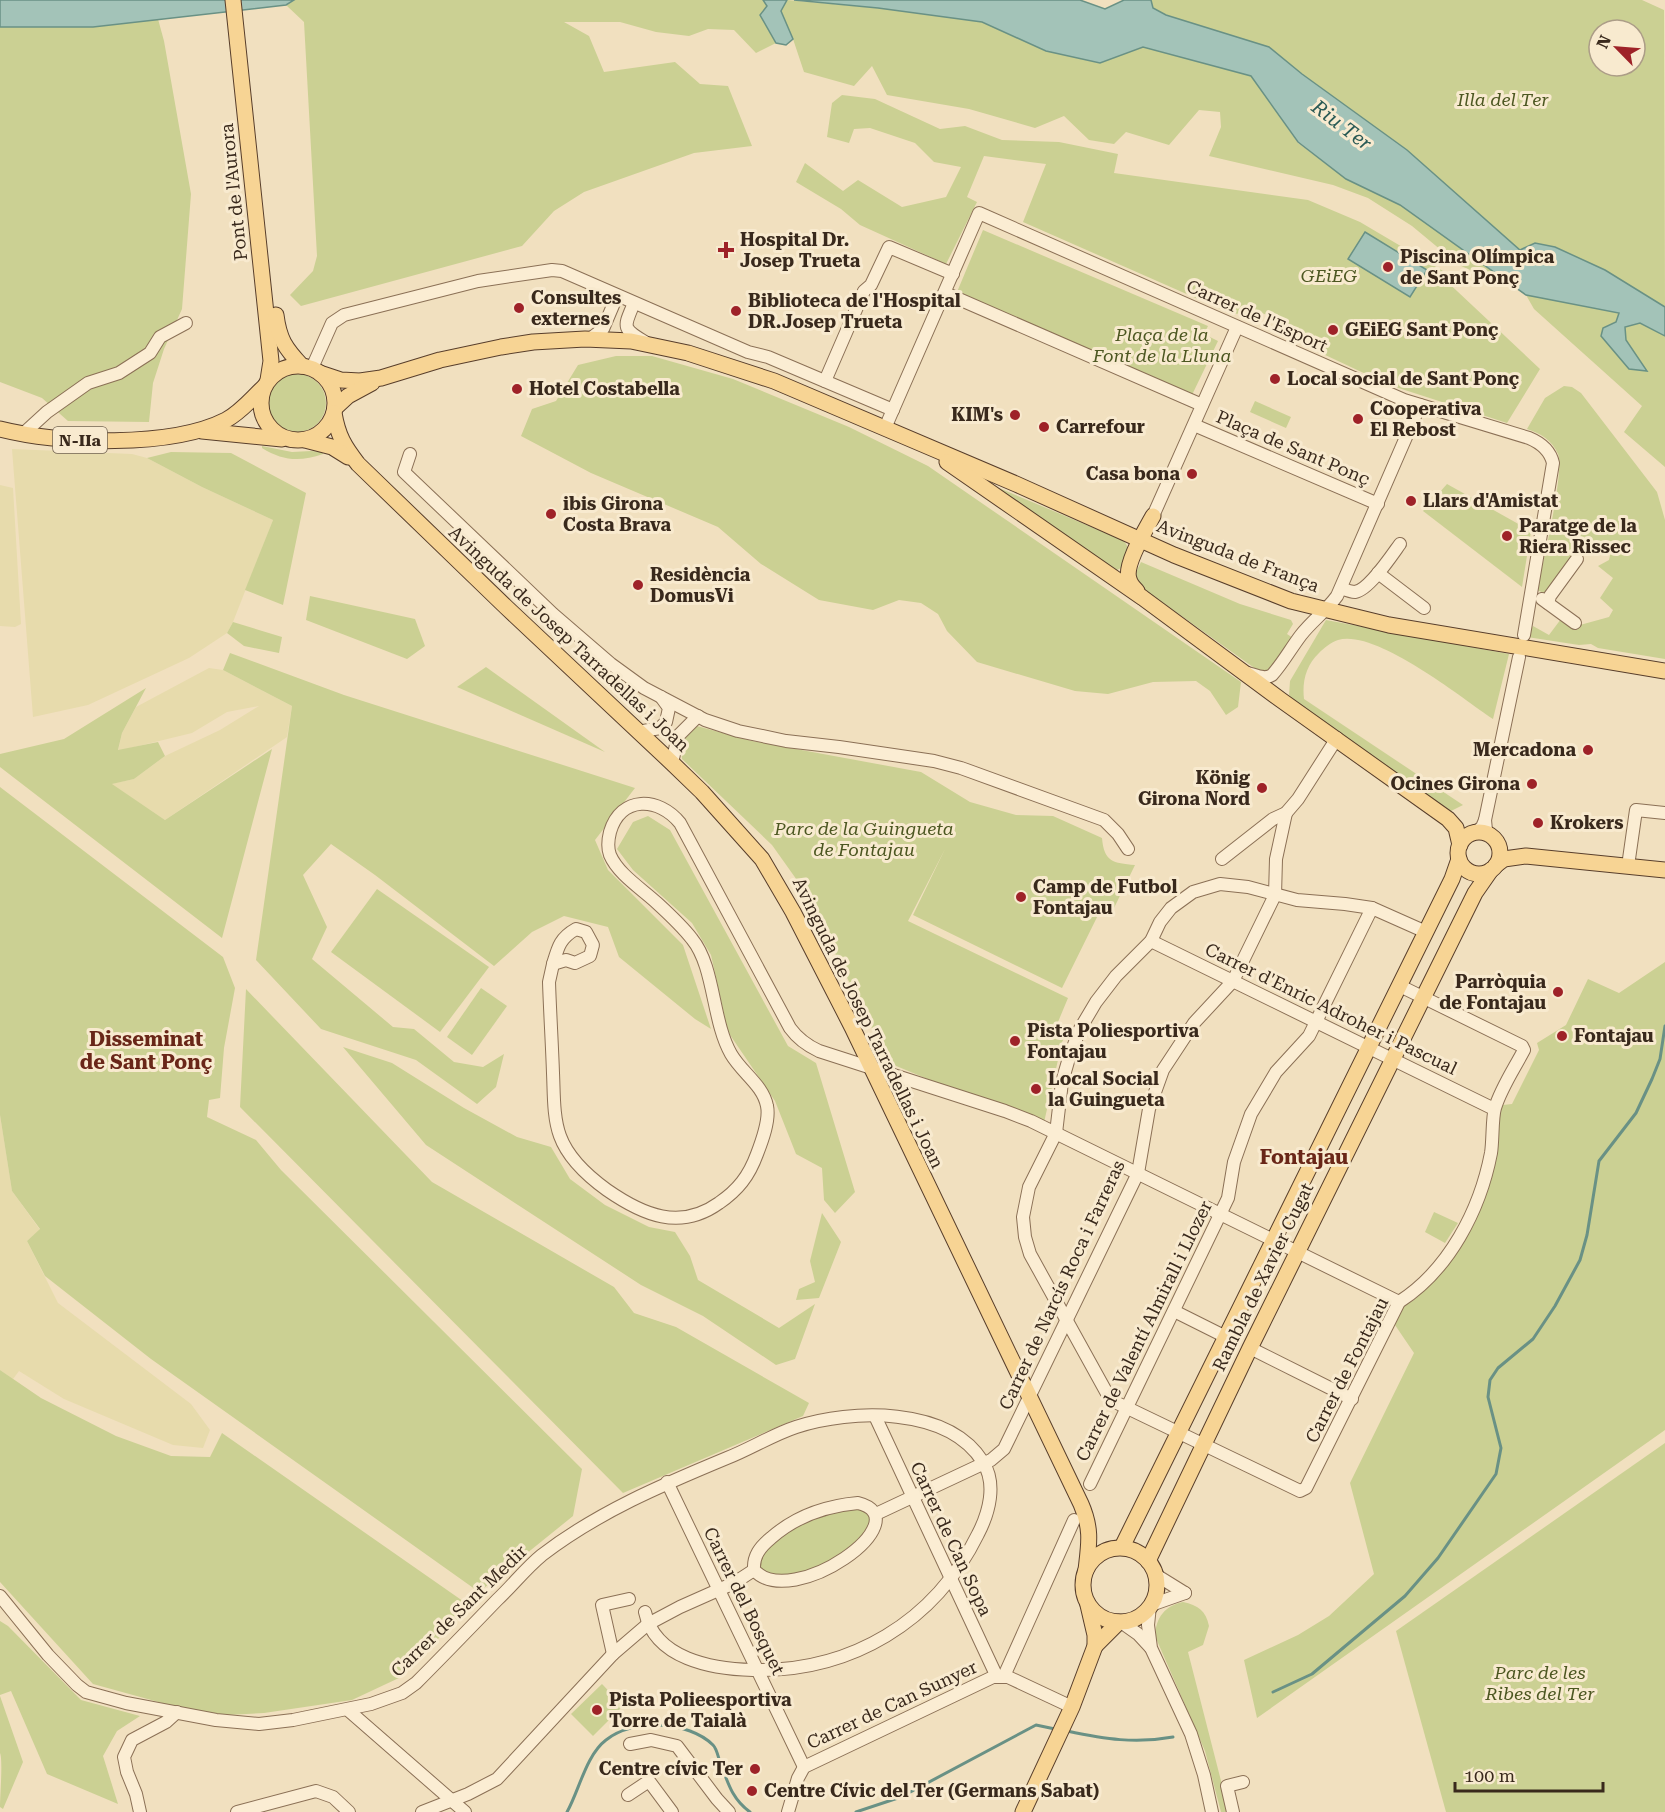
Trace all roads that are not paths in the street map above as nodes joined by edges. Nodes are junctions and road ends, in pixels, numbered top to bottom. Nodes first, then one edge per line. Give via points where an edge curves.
1 (233, 0) edge
2 (241, 0) edge
3 (953, 274) junction
4 (945, 293) junction
5 (617, 296) junction
6 (269, 298) junction
7 (634, 303) junction
8 (186, 323) dead end
9 (1237, 327) junction
10 (591, 338) junction
11 (648, 344) junction
12 (312, 369) junction
13 (381, 378) junction
14 (825, 381) junction
15 (266, 383) junction
16 (1202, 405) junction
17 (1420, 405) junction
18 (334, 410) junction
19 (893, 410) junction
20 (1194, 425) junction
21 (0, 429) edge
22 (885, 429) junction
23 (199, 430) junction
24 (23, 434) junction
25 (289, 439) junction
26 (305, 440) junction
27 (920, 443) junction
28 (410, 454) dead end
29 (358, 464) junction
30 (1378, 504) junction
31 (1154, 516) junction
32 (1141, 539) junction
33 (1400, 544) dead end
34 (1174, 555) junction
35 (1577, 559) dead end
36 (1131, 564) junction
37 (1378, 573) junction
38 (1341, 588) junction
39 (1531, 595) junction
40 (1143, 598) junction
41 (1291, 601) junction
42 (1548, 603) junction
43 (1424, 608) dead end
44 (1327, 610) junction
45 (1575, 623) dead end
46 (1304, 632) junction
47 (1524, 635) dead end
48 (1519, 657) dead end
49 (1241, 670) junction
50 (1665, 671) edge
51 (660, 696) junction
52 (685, 709) junction
53 (698, 716) junction
54 (666, 722) junction
55 (638, 732) junction
56 (678, 736) junction
57 (1337, 738) junction
58 (656, 749) junction
59 (672, 763) junction
60 (1286, 813) junction
61 (1665, 813) edge
62 (1484, 829) junction
63 (1128, 849) dead end
64 (1459, 852) junction
65 (1222, 859) dead end
66 (1628, 866) junction
67 (1493, 867) junction
68 (1665, 870) edge
69 (1275, 895) junction
70 (1372, 908) junction
71 (1426, 932) junction
72 (1151, 941) junction
73 (553, 964) dead end
74 (1233, 981) junction
75 (1400, 986) junction
76 (1423, 997) junction
77 (1316, 1022) junction
78 (1369, 1048) junction
79 (1392, 1060) junction
80 (871, 1068) junction
81 (1494, 1109) junction
82 (1053, 1138) junction
83 (1138, 1173) junction
84 (1221, 1214) junction
85 (1274, 1241) junction
86 (1297, 1252) junction
87 (1399, 1302) junction
88 (1174, 1311) junction
89 (1066, 1320) junction
90 (1226, 1337) junction
91 (1250, 1348) junction
92 (1029, 1397) junction
93 (1347, 1397) junction
94 (1127, 1408) junction
95 (875, 1416) junction
96 (1178, 1433) junction
97 (1203, 1446) junction
98 (983, 1462) junction
99 (667, 1482) junction
100 (1090, 1484) dead end
101 (912, 1497) junction
102 (876, 1514) junction
103 (1081, 1521) junction
104 (1121, 1547) junction
105 (1148, 1561) junction
106 (754, 1570) junction
107 (1086, 1570) junction
108 (1156, 1575) junction
109 (950, 1579) junction
110 (718, 1589) junction
111 (0, 1596) edge
112 (629, 1599) dead end
113 (1088, 1605) junction
114 (1150, 1605) junction
115 (646, 1618) junction
116 (1120, 1622) junction
117 (1095, 1646) junction
118 (1151, 1648) junction
119 (613, 1654) junction
120 (757, 1670) junction
121 (1000, 1676) junction
122 (348, 1710) junction
123 (1070, 1711) junction
124 (177, 1712) junction
125 (630, 1744) dead end
126 (804, 1767) junction
127 (1243, 1782) dead end
128 (628, 1795) dead end
129 (451, 1800) junction
130 (788, 1811) edge
131 (140, 1812) edge
132 (237, 1812) edge
133 (349, 1812) edge
134 (422, 1812) edge
135 (465, 1812) edge
136 (672, 1812) edge
137 (729, 1812) edge
138 (1023, 1812) edge
139 (1212, 1812) edge
140 (1233, 1812) edge

1 - 6 main road, Pont de l'Aurora
2 - 6 main road, Pont de l'Aurora
3 - 4 street
3 - 9 street, Carrer de l'Esport via 980,213
3 - 14 street via 889,247 871,285 864,291
4 - 16 street
4 - 19 street
5 - 7 street
5 - 10 street via 603,329
5 - 12 street via 552,270 456,286 344,315 332,323
6 - 12 main road, Pont de l'Aurora via 286,350
6 - 15 main road, Pont de l'Aurora via 271,361
7 - 11 street via 626,328
7 - 14 street
8 - 24 street via 160,337 150,353 118,373 88,383
9 - 16 street
9 - 17 street, Carrer de l'Esport
10 - 11 main road, Avinguda de França
10 - 13 main road, Avinguda de França via 501,346
11 - 22 main road, Avinguda de França via 739,368
12 - 13 main road, Avinguda de França via 349,381
12 - 15 main road, N-IIa via 283,368
12 - 18 main road via 332,388
13 - 18 main road, Avinguda de França via 348,396
14 - 19 street
15 - 23 main road, N-IIa via 232,416
15 - 25 main road via 260,407 265,421 275,433
16 - 20 street
17 - 30 street
17 - 39 street, Carrer de l'Esport via 1529,438 1541,444 1552,457
18 - 26 main road via 321,432
18 - 29 main road, Avinguda de Josep Tarradellas i Joan via 337,431
19 - 22 street
20 - 30 street, Plaça de Sant Ponç
20 - 31 street
21 - 24 main road, N-IIa
22 - 27 main road, Avinguda de França
23 - 24 main road, N-IIa via 107,440
23 - 25 main road, N-IIa
25 - 26 main road, N-IIa
26 - 29 main road, Avinguda de Josep Tarradellas i Joan via 332,447
27 - 32 main road, Avinguda de França
27 - 40 main road, Avinguda de França
28 - 51 street via 404,472 553,614 612,664
29 - 55 main road, Avinguda de Josep Tarradellas i Joan
30 - 38 street
31 - 32 main road
31 - 34 main road via 1155,536
32 - 34 main road, Avinguda de França
32 - 36 main road
33 - 37 street
34 - 36 main road via 1144,555
34 - 41 main road, Avinguda de França
35 - 42 street
36 - 40 main road via 1128,578
37 - 38 street via 1358,591
37 - 43 street
38 - 44 street
39 - 42 street
39 - 47 street, Carrer de l'Esport
40 - 49 main road, Avinguda de França
41 - 44 main road, Avinguda de França
41 - 46 street via 1307,620
42 - 45 street
44 - 46 street
44 - 50 main road, Avinguda de França via 1399,627
46 - 49 street via 1268,678
48 - 62 street
49 - 57 main road, Avinguda de França
51 - 52 street
51 - 54 street via 669,708
52 - 53 street
52 - 54 street
52 - 56 street
53 - 56 street
53 - 63 street via 738,731 786,741 961,768 1104,820
54 - 55 street via 660,728
54 - 58 street
55 - 58 main road, Avinguda de Josep Tarradellas i Joan
56 - 58 street
56 - 59 street
57 - 60 street
57 - 64 main road, Avinguda de França via 1448,819 1456,828
58 - 59 main road, Avinguda de Josep Tarradellas i Joan
59 - 80 main road, Avinguda de Josep Tarradellas i Joan via 745,838 771,872
60 - 65 street
60 - 69 street via 1276,858
61 - 66 street via 1636,810
62 - 64 main road via 1466,836
62 - 67 main road via 1499,848
64 - 67 main road via 1465,868 1475,873
64 - 71 main road, Rambla de Xavier Cugat via 1452,879
66 - 67 main road via 1526,856 1504,859
66 - 68 main road
67 - 76 main road, Rambla de Xavier Cugat via 1475,893
69 - 70 street
69 - 72 street via 1239,885 1220,884 1202,889 1171,908
69 - 74 street, Carrer de Narcís Roca i Farreras
70 - 71 street
70 - 77 street, Carrer de Valentí Almirall i Llozer
71 - 75 main road, Rambla de Xavier Cugat
72 - 74 street, Carrer d'Enric Adroher i Pascual
72 - 82 street via 1116,976 1080,1029 1062,1082
73 - 80 street via 549,982 555,1111 560,1136 586,1173 637,1209 668,1218 688,1218 727,1198 750,1172 768,1109 764,1094 731,1055 694,941 611,857 610,833 615,820 626,809 655,805 680,824 798,1038 819,1051
74 - 77 street, Carrer d'Enric Adroher i Pascual
74 - 83 street, Carrer de Narcís Roca i Farreras via 1194,1023 1163,1070 1149,1109
75 - 76 street
75 - 78 main road, Rambla de Xavier Cugat
76 - 79 main road, Rambla de Xavier Cugat
76 - 81 street, Carrer de Fontajau via 1522,1046 1524,1050
77 - 78 street, Carrer d'Enric Adroher i Pascual
77 - 84 street, Carrer de Valentí Almirall i Llozer via 1306,1040 1276,1072 1251,1114
78 - 79 street, Carrer d'Enric Adroher i Pascual
78 - 85 main road, Rambla de Xavier Cugat
79 - 81 street, Carrer d'Enric Adroher i Pascual
79 - 86 main road, Rambla de Xavier Cugat
80 - 82 street via 1005,1111 1043,1127
80 - 92 main road, Avinguda de Josep Tarradellas i Joan
81 - 87 street, Carrer de Fontajau via 1489,1165 1471,1217 1438,1267
82 - 83 street
82 - 89 street via 1029,1187 1023,1226 1030,1254
83 - 84 street
83 - 89 street, Carrer de Narcís Roca i Farreras
84 - 85 street
84 - 88 street, Carrer de Valentí Almirall i Llozer
85 - 86 street
85 - 90 main road, Rambla de Xavier Cugat
86 - 87 street
86 - 91 main road, Rambla de Xavier Cugat
87 - 93 street, Carrer de Fontajau
88 - 90 street
88 - 94 street, Carrer de Valentí Almirall i Llozer
89 - 92 street, Carrer de Narcís Roca i Farreras
89 - 94 street via 1104,1390
90 - 96 main road, Rambla de Xavier Cugat
91 - 93 street
91 - 97 main road, Rambla de Xavier Cugat
92 - 98 street, Carrer de Narcís Roca i Farreras via 1004,1449
92 - 103 main road, Avinguda de Josep Tarradellas i Joan
93 - 97 street, Carrer de Fontajau via 1306,1488 1300,1491
94 - 96 street
94 - 100 street, Carrer de Valentí Almirall i Llozer
95 - 98 street, Carrer de Sant Medir via 915,1420 943,1428
95 - 99 street, Carrer de Sant Medir via 796,1427
95 - 101 street, Carrer de Can Sopa
96 - 97 street
96 - 104 main road, Rambla de Xavier Cugat
97 - 105 main road, Rambla de Xavier Cugat
98 - 101 street, Carrer de Narcís Roca i Farreras
98 - 109 street via 990,1491 986,1520
99 - 110 street, Carrer del Bosquet
99 - 122 street, Carrer de Sant Medir via 614,1508 542,1555 416,1683 391,1698
101 - 102 street, Carrer de Narcís Roca i Farreras
101 - 109 street, Carrer de Can Sopa
102 - 106 street via 858,1503 803,1516 761,1548 753,1562
102 - 106 street via 871,1535 853,1553 827,1569 801,1578 772,1581
103 - 104 main road, Avinguda de Josep Tarradellas i Joan
103 - 107 main road, Avinguda de Josep Tarradellas i Joan via 1090,1535
103 - 121 street
104 - 105 main road via 1136,1551
104 - 107 main road via 1101,1553
105 - 108 main road
106 - 110 street
107 - 113 main road via 1083,1588
108 - 114 main road
108 - 114 street via 1185,1593
109 - 120 street via 909,1621 858,1651 809,1666
109 - 121 street, Carrer de Can Sopa
110 - 115 street
110 - 120 street, Carrer del Bosquet
111 - 124 street, Carrer de Sant Medir via 48,1655 86,1692
112 - 119 street via 602,1605
113 - 116 main road via 1101,1617
113 - 117 main road
114 - 116 main road via 1137,1617
114 - 118 street
115 - 119 street
115 - 120 street via 664,1645 682,1657 712,1666
116 - 117 main road
116 - 118 street
117 - 123 main road
118 - 139 street via 1191,1734
119 - 129 street via 497,1779
120 - 126 street, Carrer del Bosquet
121 - 123 street, Carrer de Can Sunyer via 1016,1680
121 - 126 street, Carrer de Can Sunyer
122 - 124 street, Carrer de Sant Medir via 259,1724
122 - 129 street
123 - 138 main road
124 - 131 street via 132,1740 124,1757
125 - 137 street via 651,1740 677,1746
126 - 130 street, Carrer de Can Sunyer
127 - 140 street via 1227,1786
128 - 136 street via 649,1781
129 - 134 street
129 - 135 street
132 - 133 street via 316,1791 333,1797

